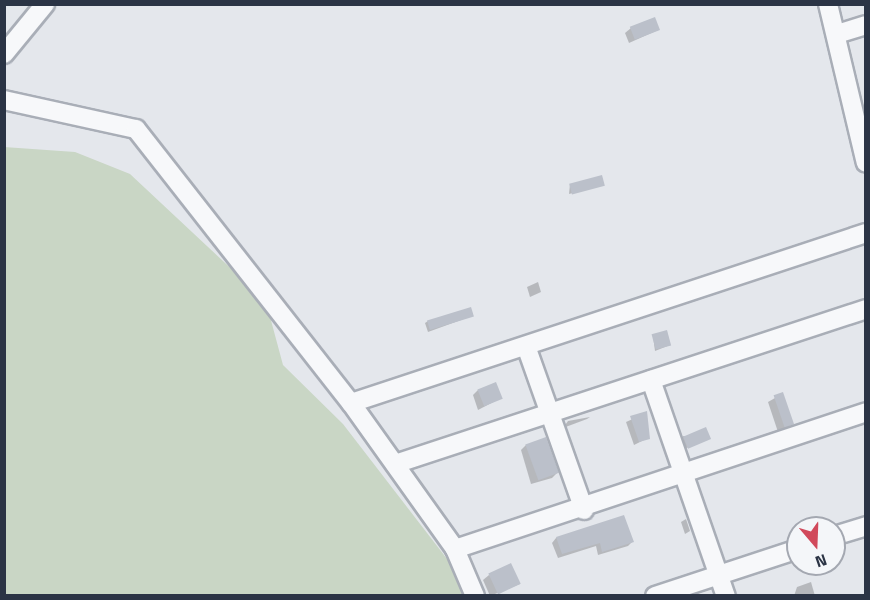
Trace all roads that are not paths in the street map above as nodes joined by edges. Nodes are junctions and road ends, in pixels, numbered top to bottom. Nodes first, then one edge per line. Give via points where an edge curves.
1 (45, 4) edge
2 (828, 4) edge
3 (866, 25) edge
4 (837, 34) junction
5 (4, 54) edge
6 (4, 100) edge
7 (862, 133) edge
8 (866, 163) edge
9 (866, 233) edge
10 (866, 309) edge
11 (526, 346) junction
12 (651, 380) junction
13 (351, 403) junction
14 (866, 412) edge
15 (552, 415) junction
16 (395, 464) junction
17 (684, 476) junction
18 (584, 510) junction
19 (866, 526) edge
20 (846, 532) edge
21 (455, 549) junction
22 (786, 553) edge
23 (720, 576) junction
24 (475, 596) edge
25 (655, 596) edge
26 (726, 596) edge

1 - 5 street
2 - 4 street
3 - 4 street
4 - 7 street
6 - 13 street via 136,129
7 - 8 street
9 - 11 street
10 - 12 street
11 - 13 street
11 - 15 street
12 - 15 street
12 - 17 street
13 - 16 street
14 - 17 street
15 - 16 street
15 - 18 street
16 - 21 street
17 - 18 street
17 - 23 street
18 - 21 street
19 - 20 street
21 - 24 street
22 - 23 street
23 - 25 street
23 - 26 street

